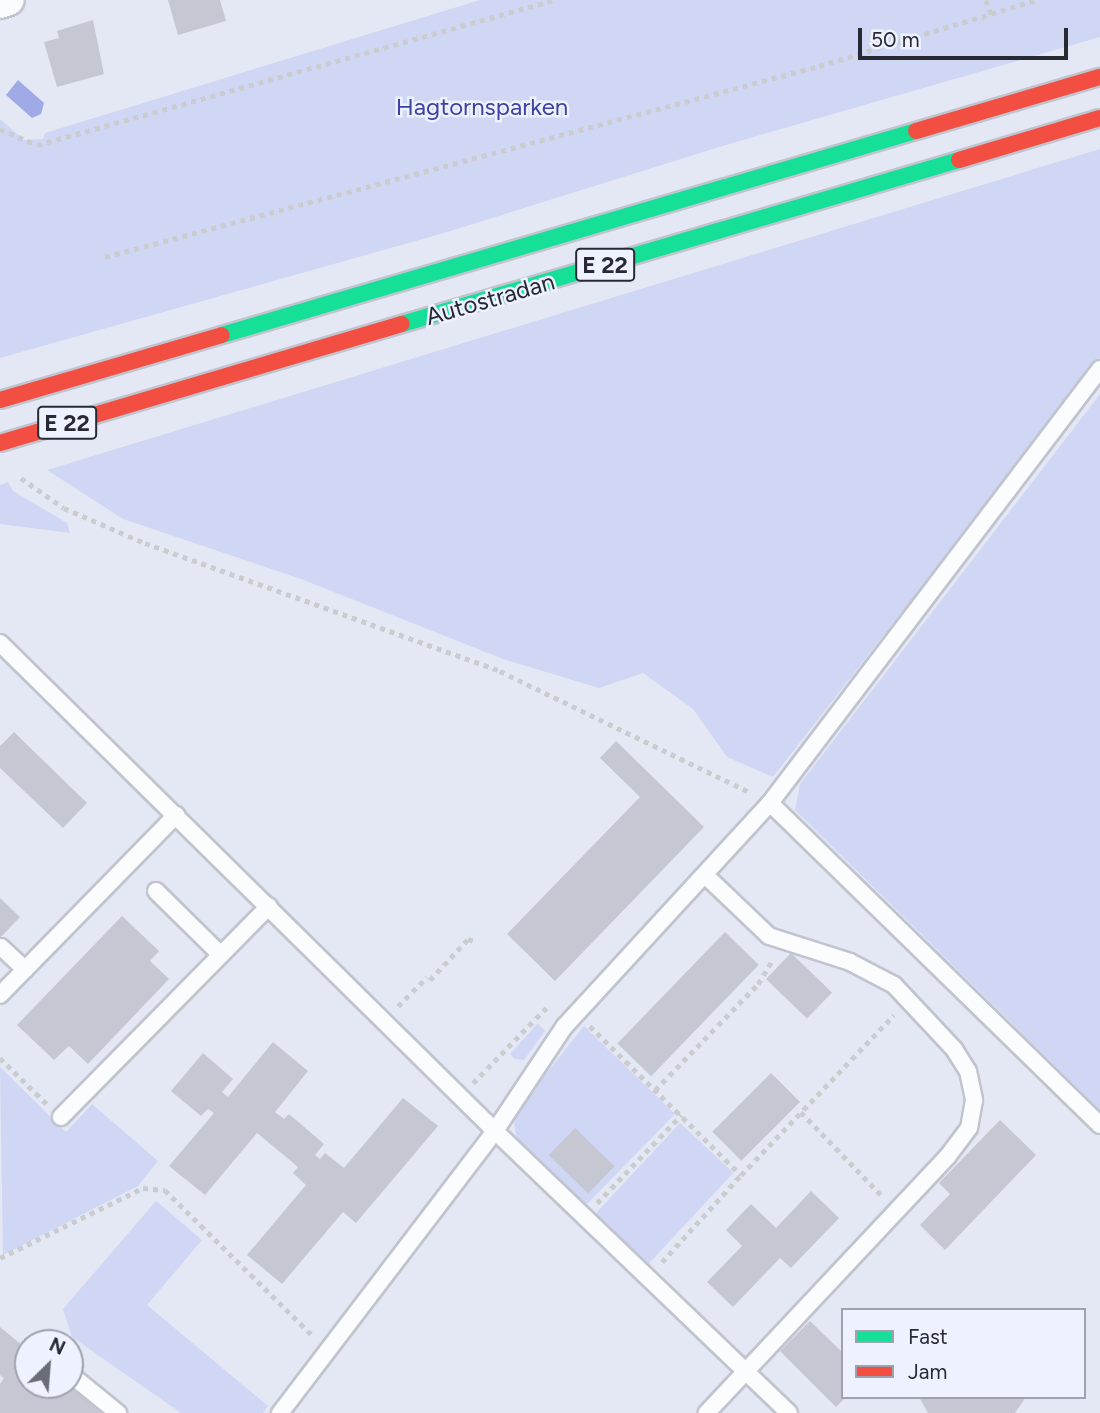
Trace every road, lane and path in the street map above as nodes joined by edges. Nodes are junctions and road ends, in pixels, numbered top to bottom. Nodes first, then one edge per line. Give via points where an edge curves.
1 (9, 0) edge
2 (554, 0) edge
3 (986, 0) edge
4 (1036, 0) edge
5 (0, 3) edge
6 (991, 14) junction
7 (1100, 77) edge
8 (1100, 118) edge
9 (0, 129) edge
10 (105, 257) dead end
11 (1100, 369) edge
12 (0, 400) edge
13 (134, 404) junction
14 (0, 443) edge
15 (0, 459) edge
16 (21, 478) dead end
17 (0, 643) edge
18 (770, 803) junction
19 (176, 815) junction
20 (705, 875) junction
21 (156, 891) dead end
22 (269, 906) junction
23 (477, 942) dead end
24 (788, 942) junction
25 (1, 947) edge
26 (221, 955) junction
27 (25, 969) junction
28 (0, 995) edge
29 (910, 999) junction
30 (545, 1008) dead end
31 (577, 1013) junction
32 (384, 1021) junction
33 (0, 1058) edge
34 (655, 1090) junction
35 (460, 1096) junction
36 (801, 1112) junction
37 (681, 1115) junction
38 (61, 1118) joint
39 (1100, 1125) edge
40 (495, 1131) junction
41 (741, 1175) junction
42 (898, 1212) junction
43 (584, 1217) junction
44 (0, 1258) edge
45 (647, 1279) junction
46 (327, 1351) junction
47 (745, 1373) junction
48 (84, 1385) edge
49 (118, 1413) edge
50 (280, 1413) edge
51 (707, 1413) edge
52 (789, 1413) edge

1 - 5 street
2 - 9 path via 37,145
3 - 6 path
4 - 6 path
6 - 10 path via 819,66
7 - 12 highway, Autostradan / E 22
8 - 13 highway, Autostradan / E 22
11 - 18 lane
13 - 14 highway, Autostradan / E 22
13 - 15 highway
16 - 18 path via 64,508 145,543 500,671
17 - 19 lane
18 - 20 lane
18 - 39 lane
19 - 22 lane
19 - 27 lane
20 - 24 lane via 754,926
20 - 31 lane
21 - 26 lane
22 - 26 lane
22 - 32 lane
23 - 32 path via 468,939
24 - 29 lane via 873,972
24 - 34 path via 758,984
25 - 27 lane
26 - 38 lane
27 - 28 lane
29 - 36 path
29 - 42 lane via 968,1071 974,1100 960,1142
30 - 35 path
31 - 34 path
31 - 40 lane
32 - 35 lane
33 - 38 path
34 - 37 path
35 - 40 lane
36 - 41 path
36 - 42 path
37 - 41 path
37 - 43 path
40 - 43 lane
40 - 46 lane
41 - 45 path
42 - 47 lane
43 - 45 lane
44 - 46 path via 143,1188 165,1190
45 - 47 lane
46 - 50 lane
47 - 51 lane
47 - 52 lane
48 - 49 lane

